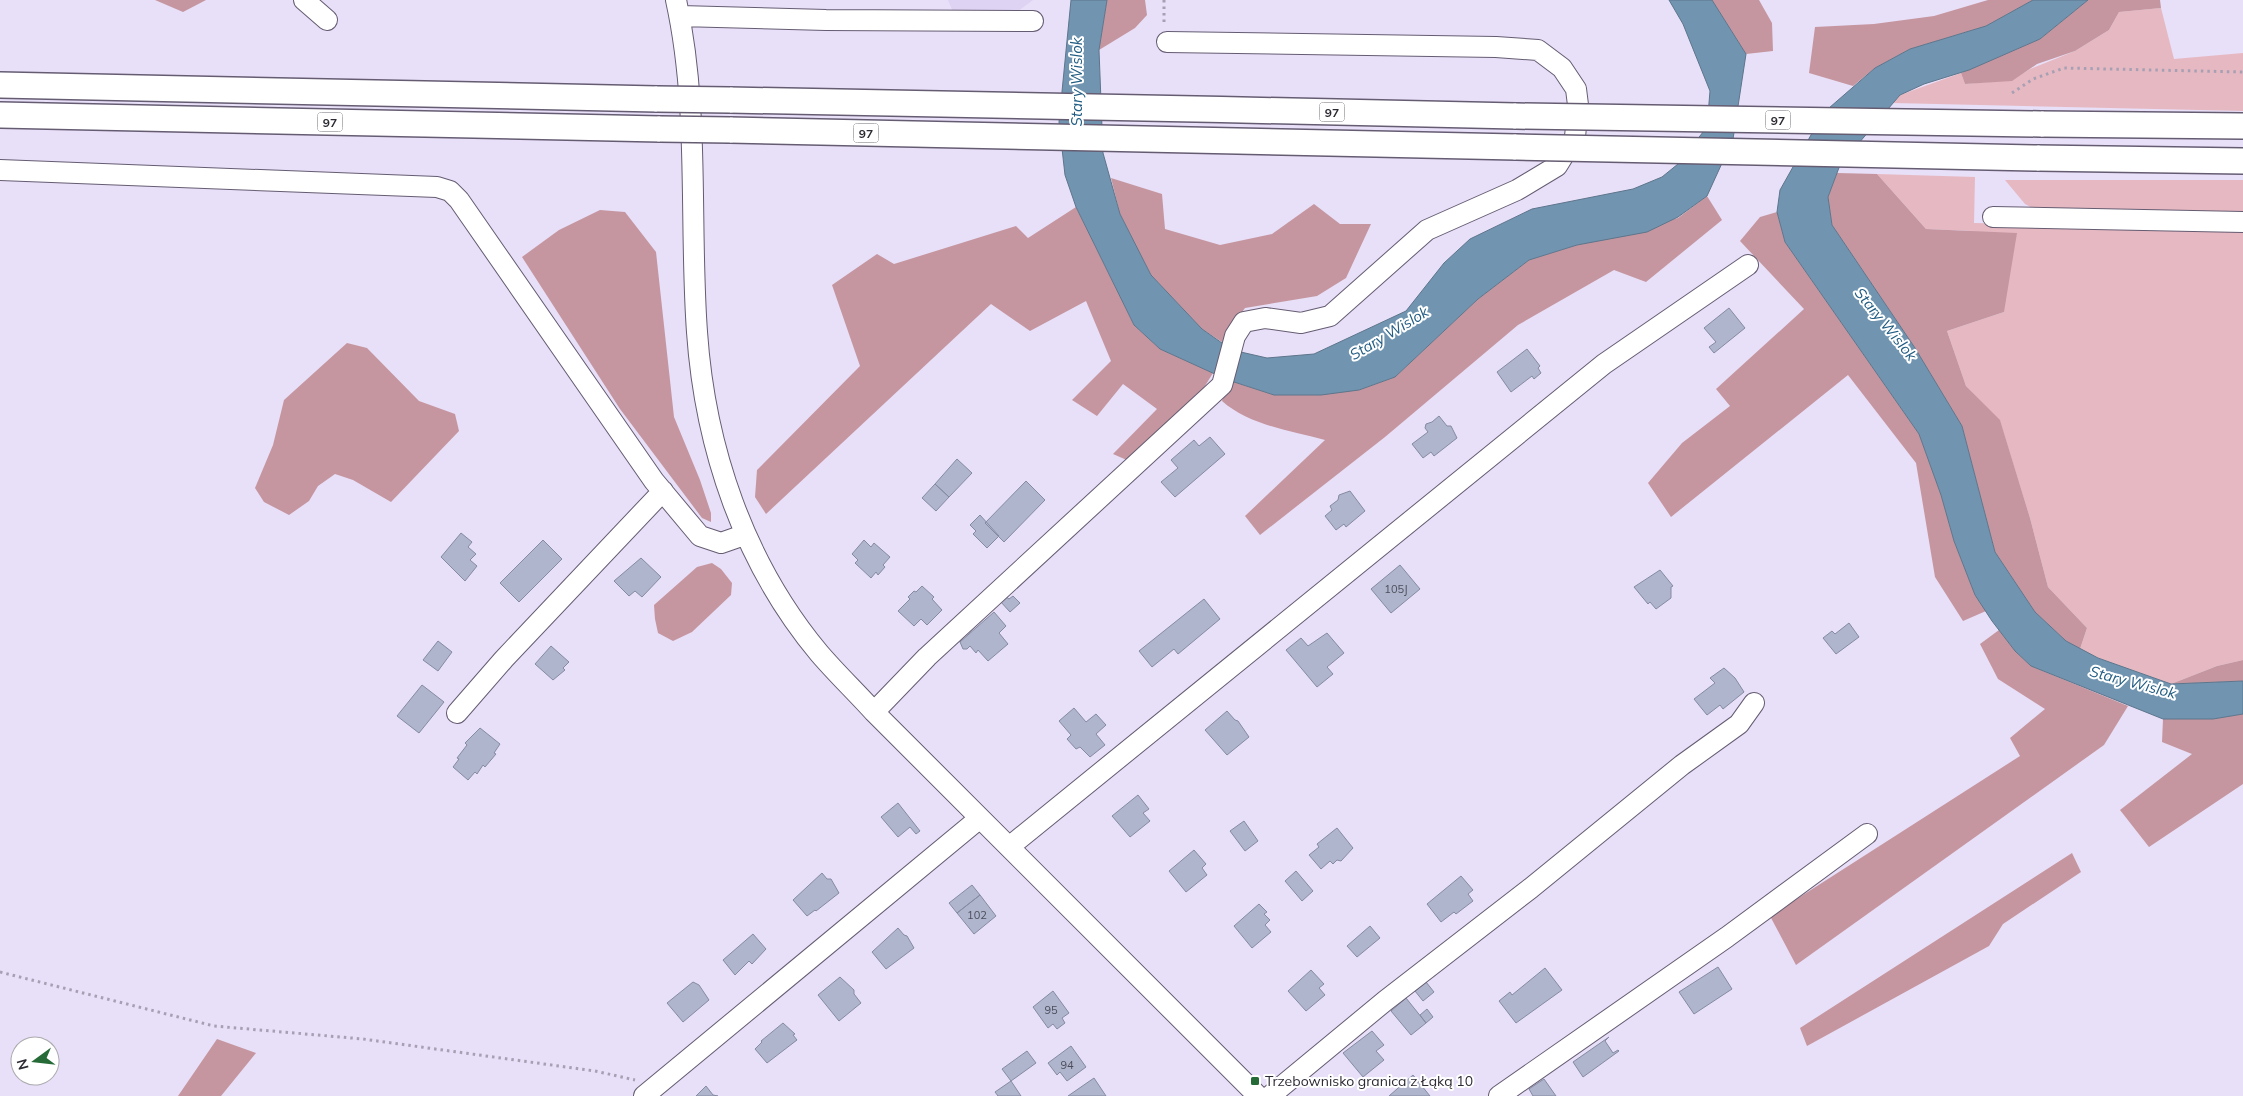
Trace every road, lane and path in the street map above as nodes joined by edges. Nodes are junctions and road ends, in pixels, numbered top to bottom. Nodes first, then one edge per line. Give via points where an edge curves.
1 (304, 0) edge
2 (1164, 0) edge
3 (678, 8) edge
4 (327, 20) dead end
5 (1033, 21) dead end
6 (1167, 42) joint
7 (2243, 72) edge
8 (0, 85) edge
9 (2012, 93) dead end
10 (0, 115) edge
11 (2243, 126) edge
12 (2243, 161) edge
13 (0, 170) edge
14 (1993, 217) dead end
15 (2243, 222) edge
16 (1748, 266) dead end
17 (662, 492) junction
18 (744, 535) junction
19 (1754, 703) dead end
20 (874, 712) junction
21 (457, 713) dead end
22 (980, 818) junction
23 (1866, 834) dead end
24 (1009, 847) junction
25 (0, 972) edge
26 (651, 1091) edge
27 (1258, 1096) edge
28 (1270, 1096) edge
29 (1499, 1096) edge

1 - 4 street
2 - 6 path
3 - 5 street via 826,20
3 - 18 street via 688,67 701,372 711,432
6 - 20 street via 1496,46 1538,50 1562,68 1576,89 1575,137 1557,166 1517,190 1427,230 1330,316 1301,323 1265,318 1244,322 1235,336 1222,385 928,657
7 - 9 path via 2064,68 2033,79
8 - 11 main road, 97, bridge via 1516,116
10 - 12 main road, 97, bridge
13 - 17 street via 437,187 450,191
14 - 15 street
16 - 24 street via 1604,364
17 - 18 street via 700,536 721,543
17 - 21 street
18 - 20 street via 778,597 818,653
19 - 28 street via 1739,724 1682,765
20 - 22 street
22 - 24 street
22 - 26 street
23 - 29 street via 1727,937
24 - 27 street
25 - 26 path via 214,1026 372,1041 594,1071

